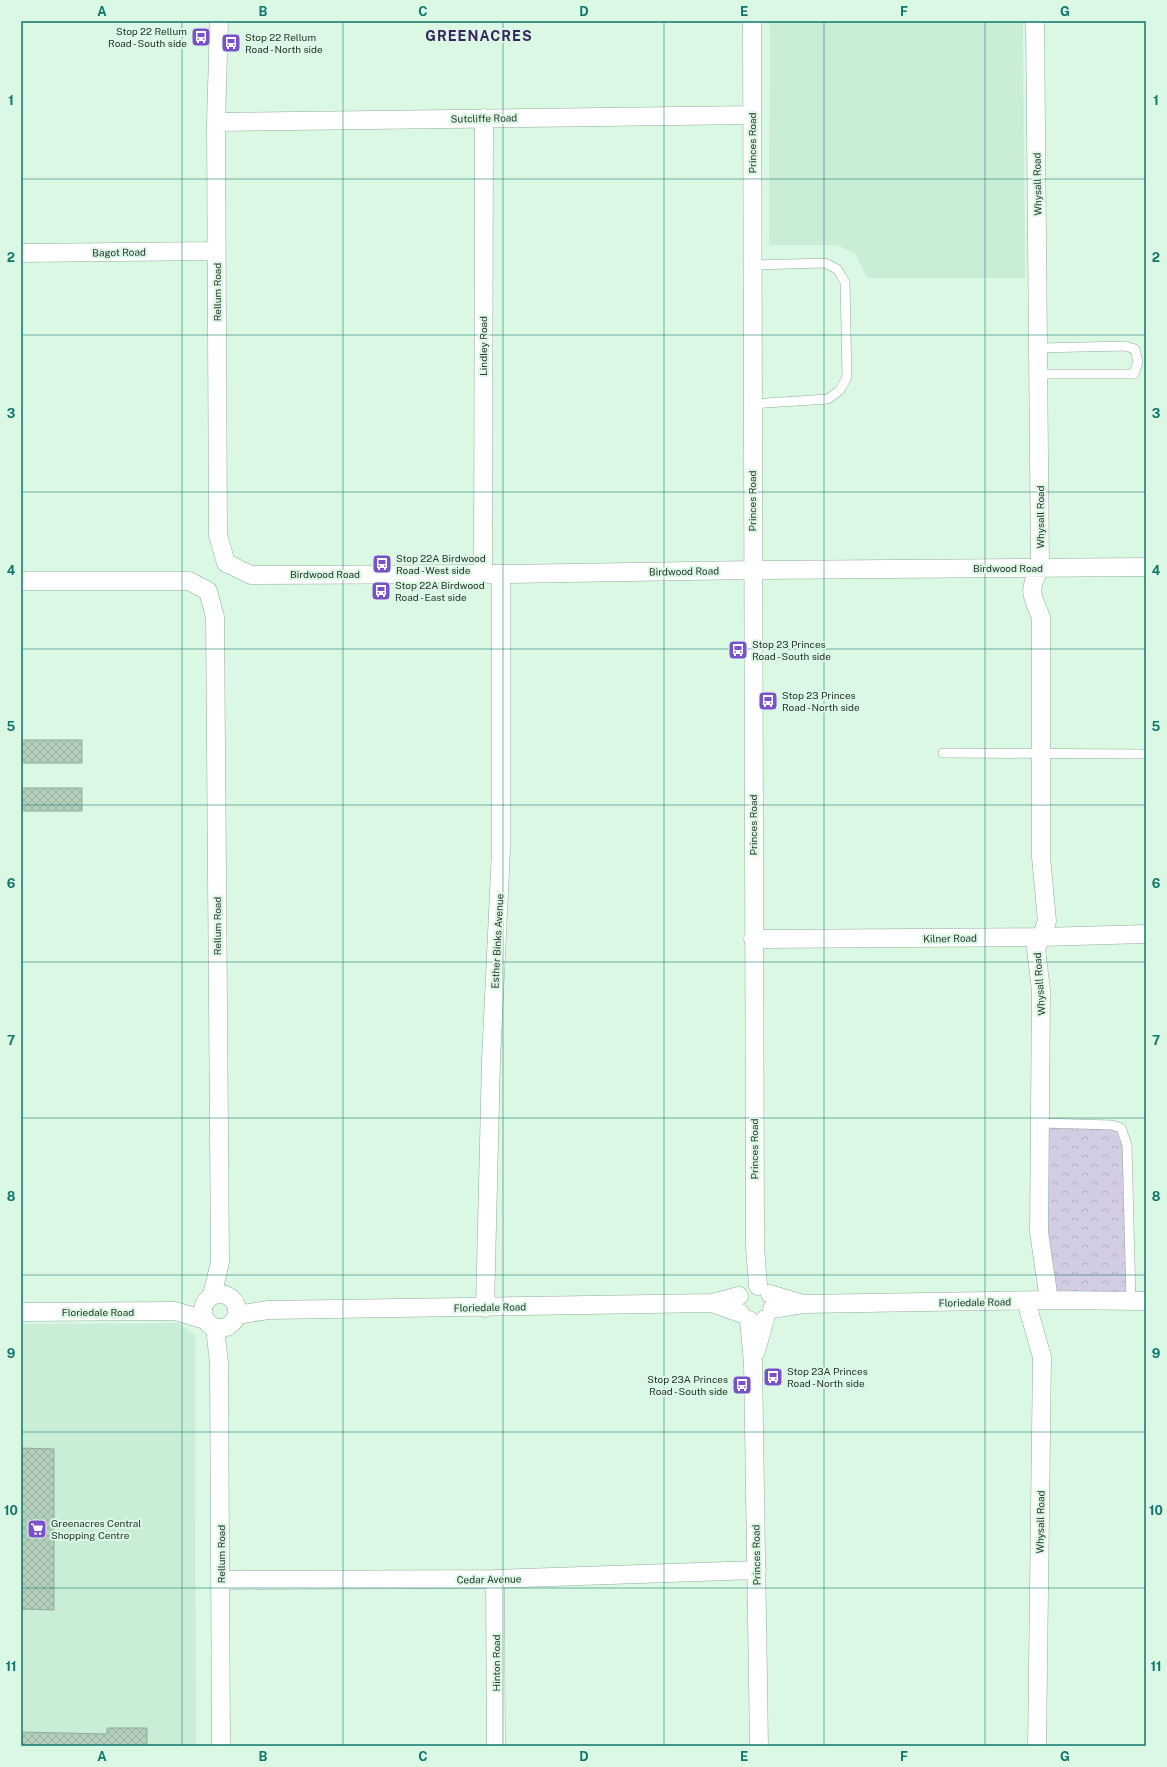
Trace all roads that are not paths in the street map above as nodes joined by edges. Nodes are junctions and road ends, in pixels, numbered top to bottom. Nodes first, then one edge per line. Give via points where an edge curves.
1 (219, 21) edge
2 (752, 21) edge
3 (1035, 21) edge
4 (752, 115) junction
5 (484, 118) junction
6 (216, 122) junction
7 (216, 251) junction
8 (21, 253) edge
9 (752, 265) junction
10 (1039, 348) junction
11 (1039, 374) junction
12 (752, 404) junction
13 (226, 562) joint
14 (1146, 567) edge
15 (1040, 568) junction
16 (752, 570) junction
17 (483, 573) junction
18 (501, 574) junction
19 (21, 581) edge
20 (1041, 752) junction
21 (943, 753) dead end
22 (1142, 754) dead end
23 (1146, 934) edge
24 (1041, 937) junction
25 (753, 940) junction
26 (1041, 1123) junction
27 (220, 1262) junction
28 (209, 1298) junction
29 (1049, 1300) junction
30 (1026, 1301) junction
31 (1139, 1301) edge
32 (755, 1303) junction
33 (485, 1308) junction
34 (174, 1311) junction
35 (21, 1312) edge
36 (225, 1315) junction
37 (757, 1570) junction
38 (495, 1579) junction
39 (221, 1580) junction
40 (221, 1746) edge
41 (496, 1746) edge
42 (759, 1746) edge
43 (1037, 1746) edge

1 - 6 street, Rellum Road
2 - 4 street, Princes Road
3 - 10 street, Whysall Road
4 - 5 street, Sutcliffe Road
4 - 9 street, Princes Road
5 - 6 street, Sutcliffe Road
5 - 17 street, Lindley Road
6 - 7 street, Rellum Road
7 - 8 street, Bagot Road
7 - 13 street, Rellum Road via 218,535
9 - 12 street, Princes Road
9 - 12 lane via 825,264 837,269 845,282 847,377 840,390 828,399
10 - 11 street, Whysall Road
10 - 11 lane via 1125,346 1135,349 1138,362 1134,374
11 - 15 street, Whysall Road
12 - 16 street, Princes Road
13 - 17 street, Birdwood Road via 251,575
14 - 15 street, Birdwood Road
15 - 16 street, Birdwood Road
15 - 20 street, Whysall Road via 1033,582 1032,596 1041,617
16 - 18 street, Birdwood Road
16 - 25 street, Princes Road
17 - 18 street, Birdwood Road
18 - 33 street, Esther Binks Avenue via 501,850 491,1060
19 - 27 street, Rellum Road via 189,581 208,591 216,617
20 - 21 lane
20 - 22 lane
20 - 24 street, Whysall Road via 1041,857 1047,921
23 - 24 street, Kilner Road
24 - 25 street, Kilner Road
24 - 26 street, Whysall Road via 1036,949 1041,990
25 - 32 street, Princes Road
26 - 29 street, Whysall Road via 1040,1232
26 - 31 lane via 1112,1125 1121,1128 1128,1145
27 - 28 street, Rellum Road
27 - 36 street, Rellum Road
28 - 34 street, Floriedale Road
28 - 36 street, Floriedale Road via 218,1294
28 - 36 street, Rellum Road via 203,1307 203,1314
29 - 30 street, Floriedale Road
29 - 31 street, Floriedale Road
30 - 32 street, Floriedale Road
30 - 43 street, Whysall Road via 1042,1357
32 - 33 street, Floriedale Road
32 - 37 street, Princes Road via 753,1363
33 - 36 street, Floriedale Road via 268,1310
34 - 35 street, Floriedale Road
34 - 36 street, Floriedale Road
36 - 39 street, Rellum Road via 219,1363
37 - 38 street, Cedar Avenue
37 - 42 street, Princes Road
38 - 39 street, Cedar Avenue
38 - 41 street, Hinton Road
39 - 40 street, Rellum Road

